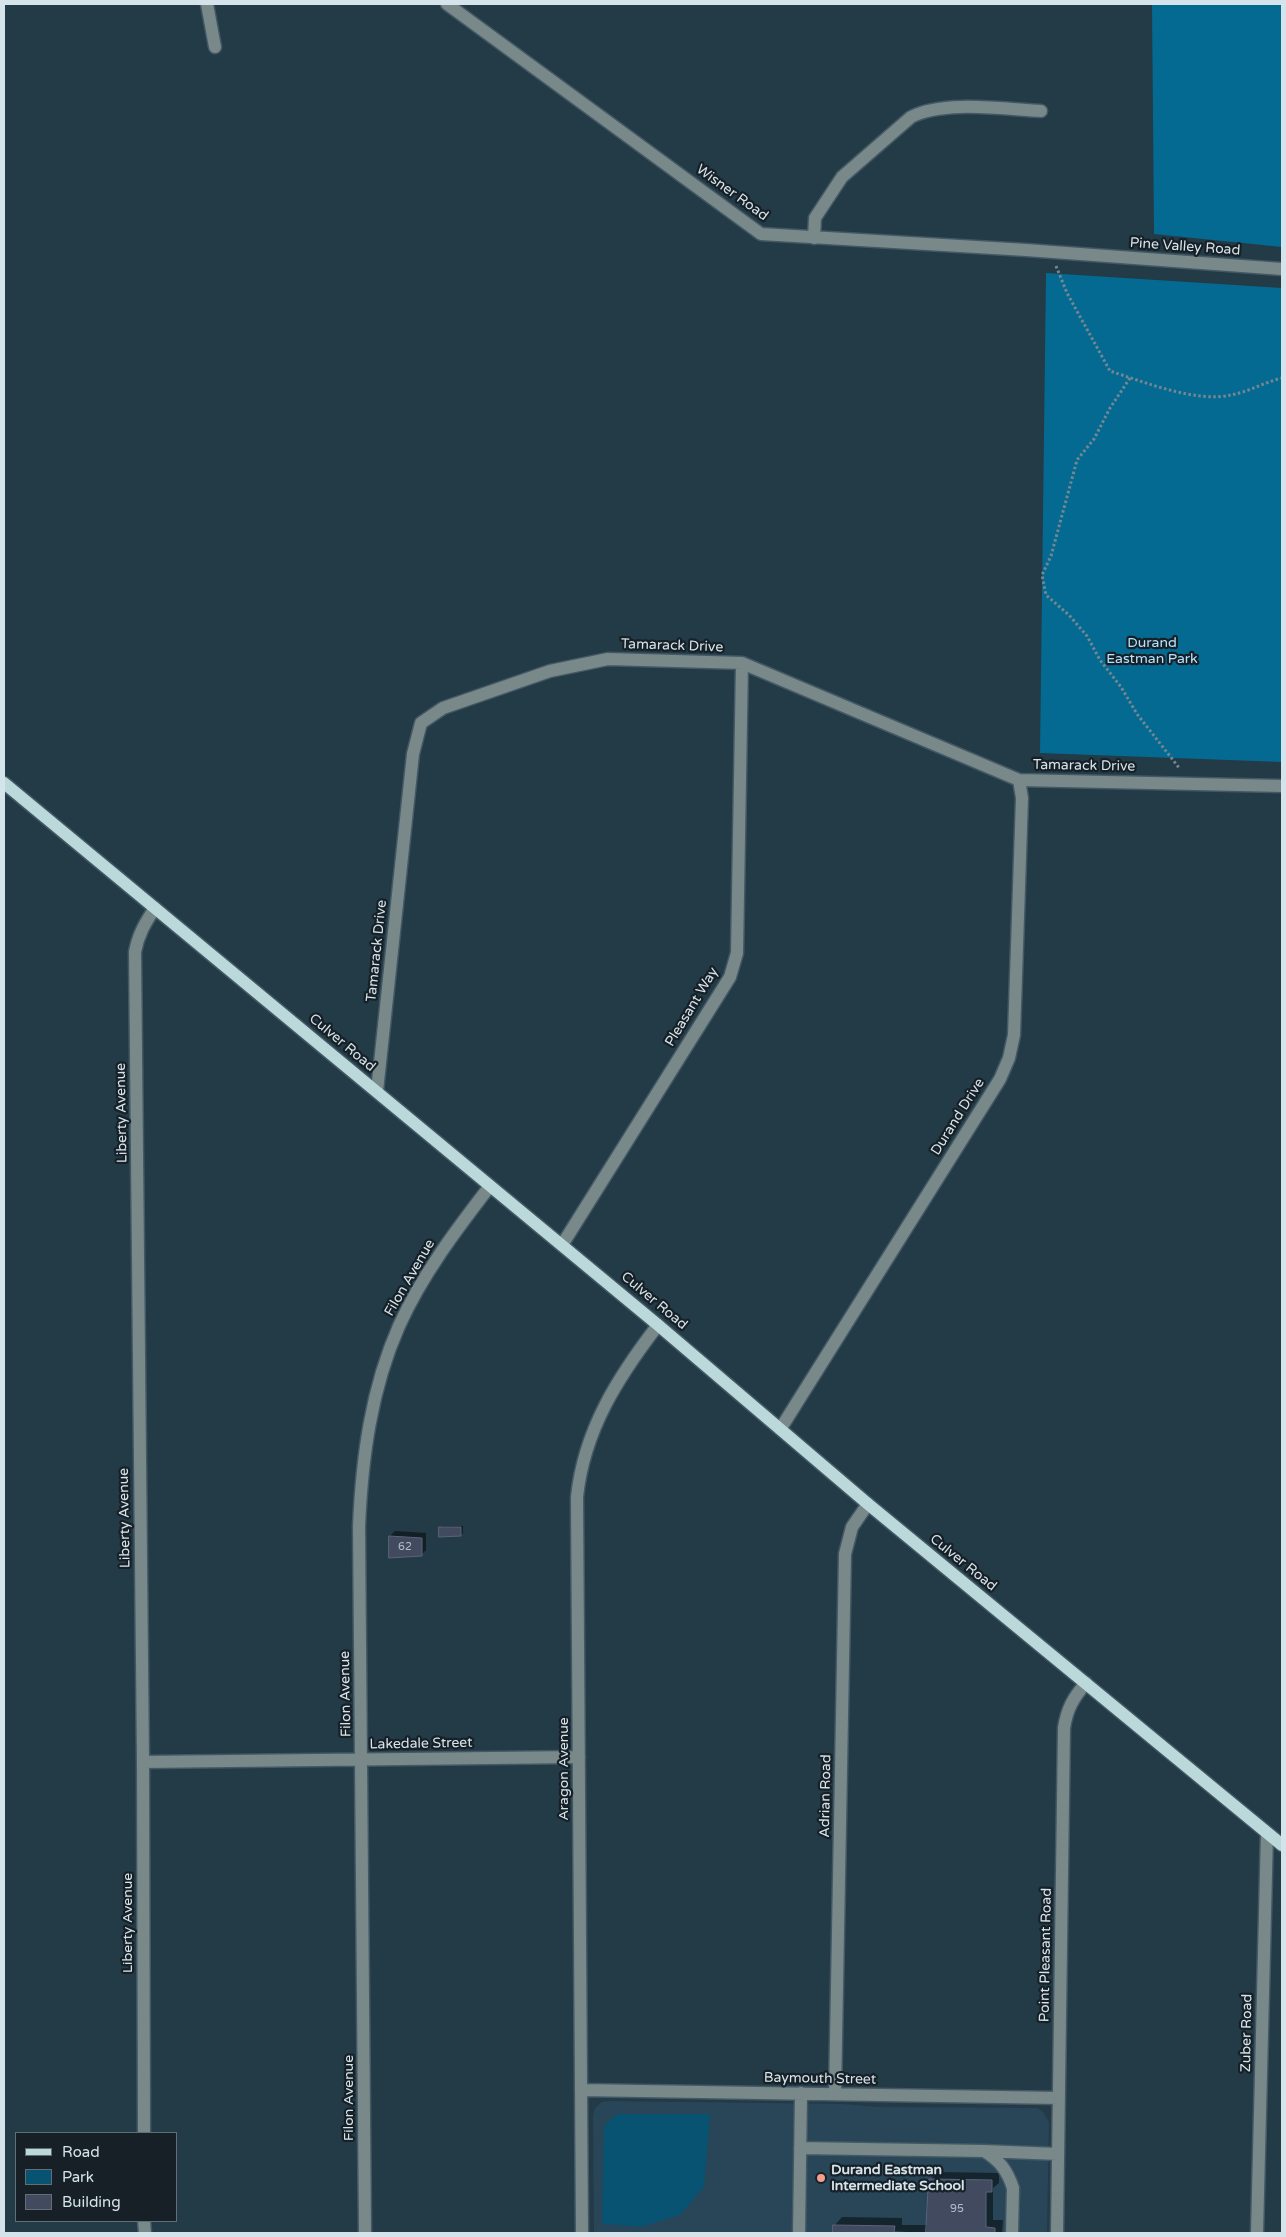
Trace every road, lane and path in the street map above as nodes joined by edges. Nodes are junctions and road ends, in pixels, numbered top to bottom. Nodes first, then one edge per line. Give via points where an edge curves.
1 (207, 4) edge
2 (447, 4) edge
3 (215, 47) dead end
4 (1041, 111) dead end
5 (814, 238) junction
6 (1050, 251) junction
7 (1085, 254) joint
8 (1282, 269) edge
9 (1130, 378) junction
10 (1282, 378) edge
11 (742, 663) junction
12 (1019, 780) junction
13 (4, 783) edge
14 (1192, 783) junction
15 (1282, 786) edge
16 (155, 908) junction
17 (377, 1091) junction
18 (490, 1186) junction
19 (562, 1245) junction
20 (658, 1325) junction
21 (781, 1428) junction
22 (868, 1504) junction
23 (1086, 1683) junction
24 (579, 1757) junction
25 (362, 1760) junction
26 (143, 1762) junction
27 (1267, 1833) junction
28 (1282, 1845) edge
29 (581, 2090) junction
30 (801, 2094) junction
31 (835, 2094) junction
32 (1059, 2098) junction
33 (144, 2132) edge
34 (800, 2148) junction
35 (984, 2151) junction
36 (1058, 2154) junction
37 (365, 2233) edge
38 (582, 2233) edge
39 (799, 2233) edge
40 (1012, 2233) edge
41 (1057, 2233) edge
42 (1257, 2233) edge

1 - 3 street
2 - 5 street, Wisner Road via 761,234
4 - 5 street via 945,107 916,115 900,125 842,177 815,218
5 - 6 street, Wisner Road
6 - 7 street, Wisner Road
6 - 9 path via 1067,293 1110,371
7 - 8 street, Pine Valley Road
9 - 10 path via 1176,392 1230,396
9 - 14 path via 1094,439 1077,460 1051,556 1042,575 1046,595 1087,636 1137,714
11 - 12 street, Tamarack Drive
11 - 17 street, Tamarack Drive via 608,659 550,671 443,708 421,723 413,754
11 - 19 street, Pleasant Way via 737,953 734,965 730,977
12 - 14 street, Tamarack Drive
12 - 21 street, Durand Drive via 1022,798 1015,1016 1009,1058 1000,1079
13 - 16 main road, Culver Road
14 - 15 street, Tamarack Drive
16 - 17 main road, Culver Road
16 - 26 street, Liberty Avenue via 138,938 135,952
17 - 18 main road, Culver Road
18 - 19 main road, Culver Road
18 - 25 street, Filon Avenue via 458,1227 415,1295 399,1326 374,1401 361,1487 359,1526
19 - 20 main road, Culver Road
20 - 21 main road, Culver Road
20 - 24 street, Aragon Avenue via 632,1360 602,1411 579,1477
21 - 22 main road, Culver Road
22 - 23 main road, Culver Road
22 - 31 street, Adrian Road via 852,1527 845,1554
23 - 27 main road, Culver Road
23 - 32 street, Point Pleasant Road via 1067,1710 1064,1728
24 - 25 street, Lakedale Street
24 - 29 street, Aragon Avenue
25 - 26 street, Lakedale Street
25 - 37 street, Filon Avenue
26 - 33 street, Liberty Avenue
27 - 28 main road, Culver Road
27 - 42 street, Zuber Road
29 - 30 street, Baymouth Street
29 - 38 street, Aragon Avenue
30 - 31 street, Baymouth Street
30 - 34 street
31 - 32 street, Baymouth Street
32 - 36 street, Point Pleasant Road
34 - 35 street
34 - 39 street
35 - 36 street
35 - 40 street via 996,2158 1007,2171 1013,2188
36 - 41 street, Point Pleasant Road

